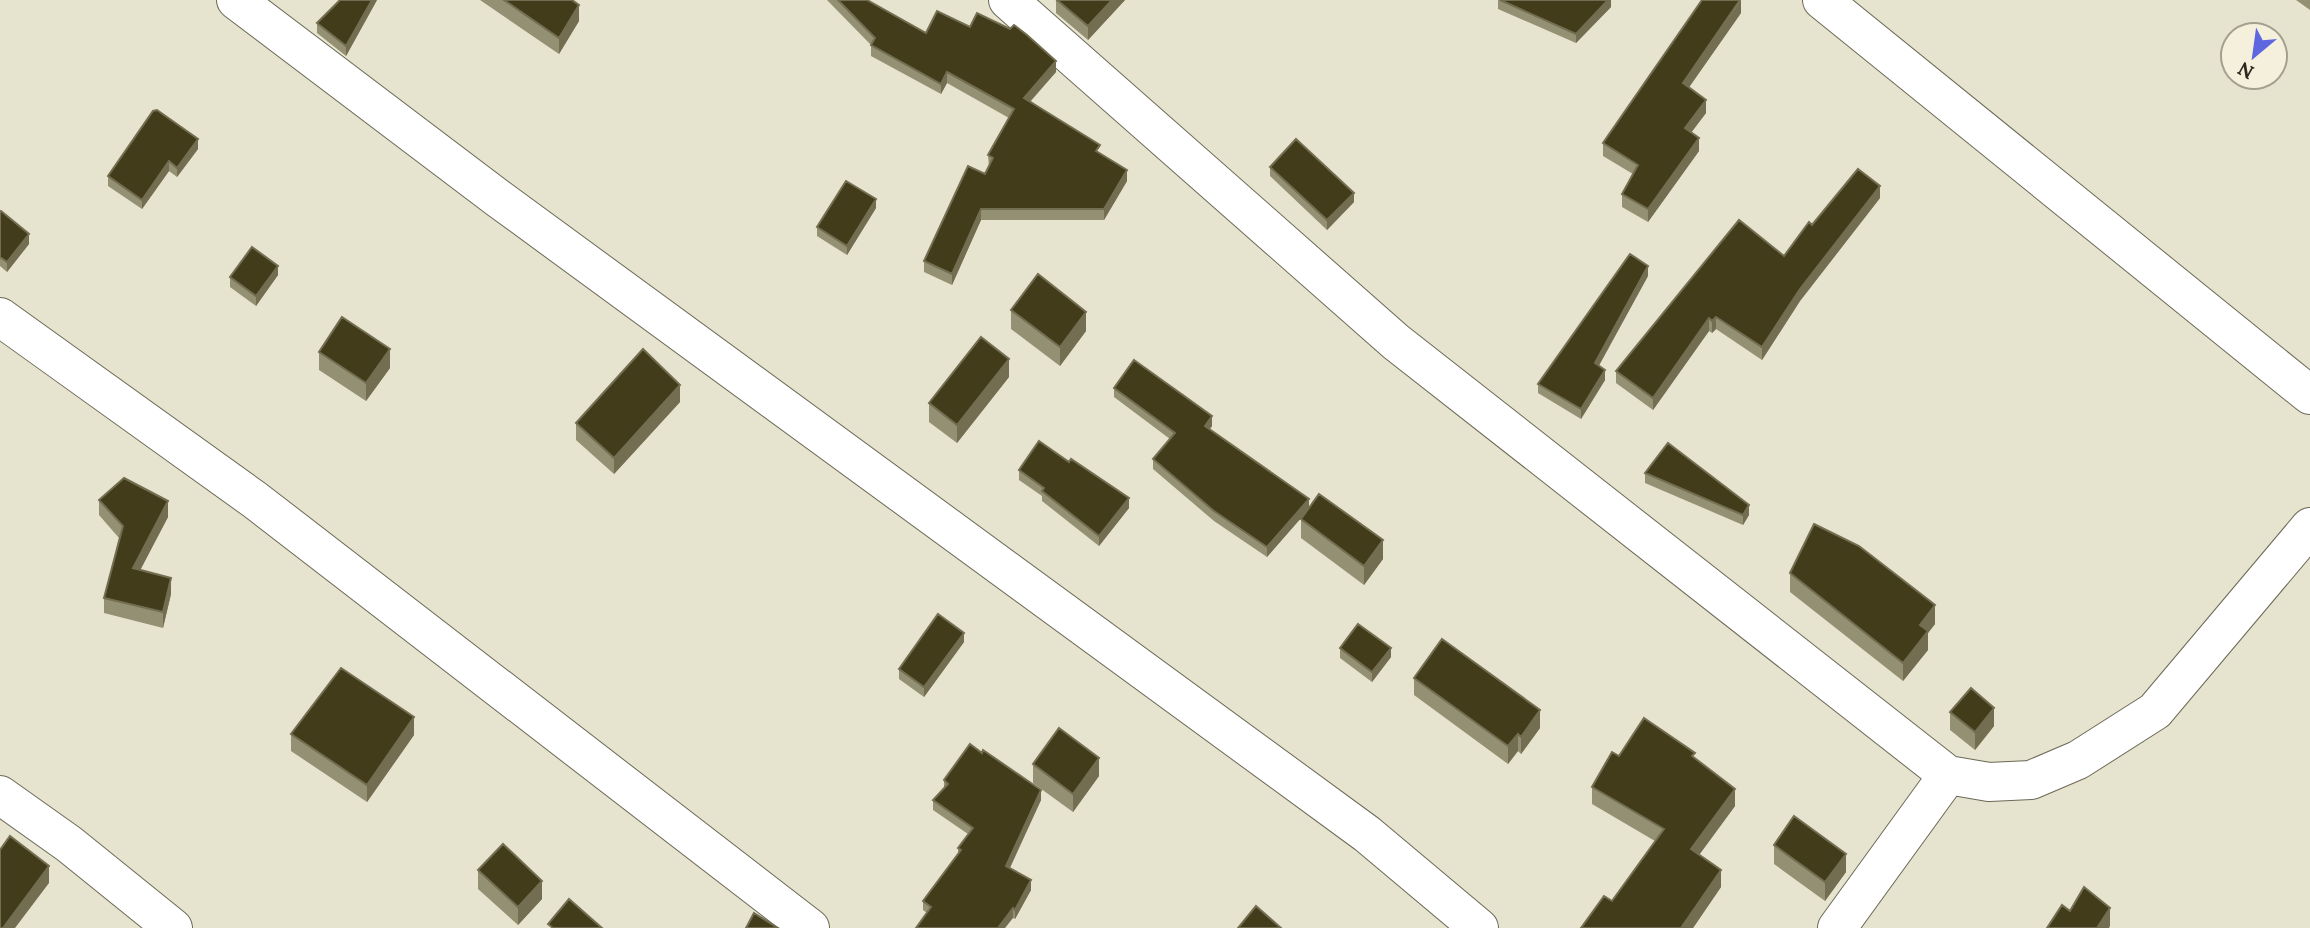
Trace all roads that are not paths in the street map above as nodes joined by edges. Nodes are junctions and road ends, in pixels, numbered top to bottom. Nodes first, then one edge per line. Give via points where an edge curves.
1 (236, 0) edge
2 (1008, 0) edge
3 (1828, 2) edge
4 (0, 317) edge
5 (2310, 395) edge
6 (2310, 527) edge
7 (1948, 775) junction
8 (0, 795) edge
9 (173, 928) edge
10 (810, 928) edge
11 (1479, 928) edge
12 (1837, 928) edge

1 - 11 street via 510,207 1367,834
2 - 7 street via 1396,342
3 - 5 street
4 - 10 street via 255,500
6 - 7 street via 2155,711 2078,760 2031,780 1989,782
7 - 12 street
8 - 9 street

